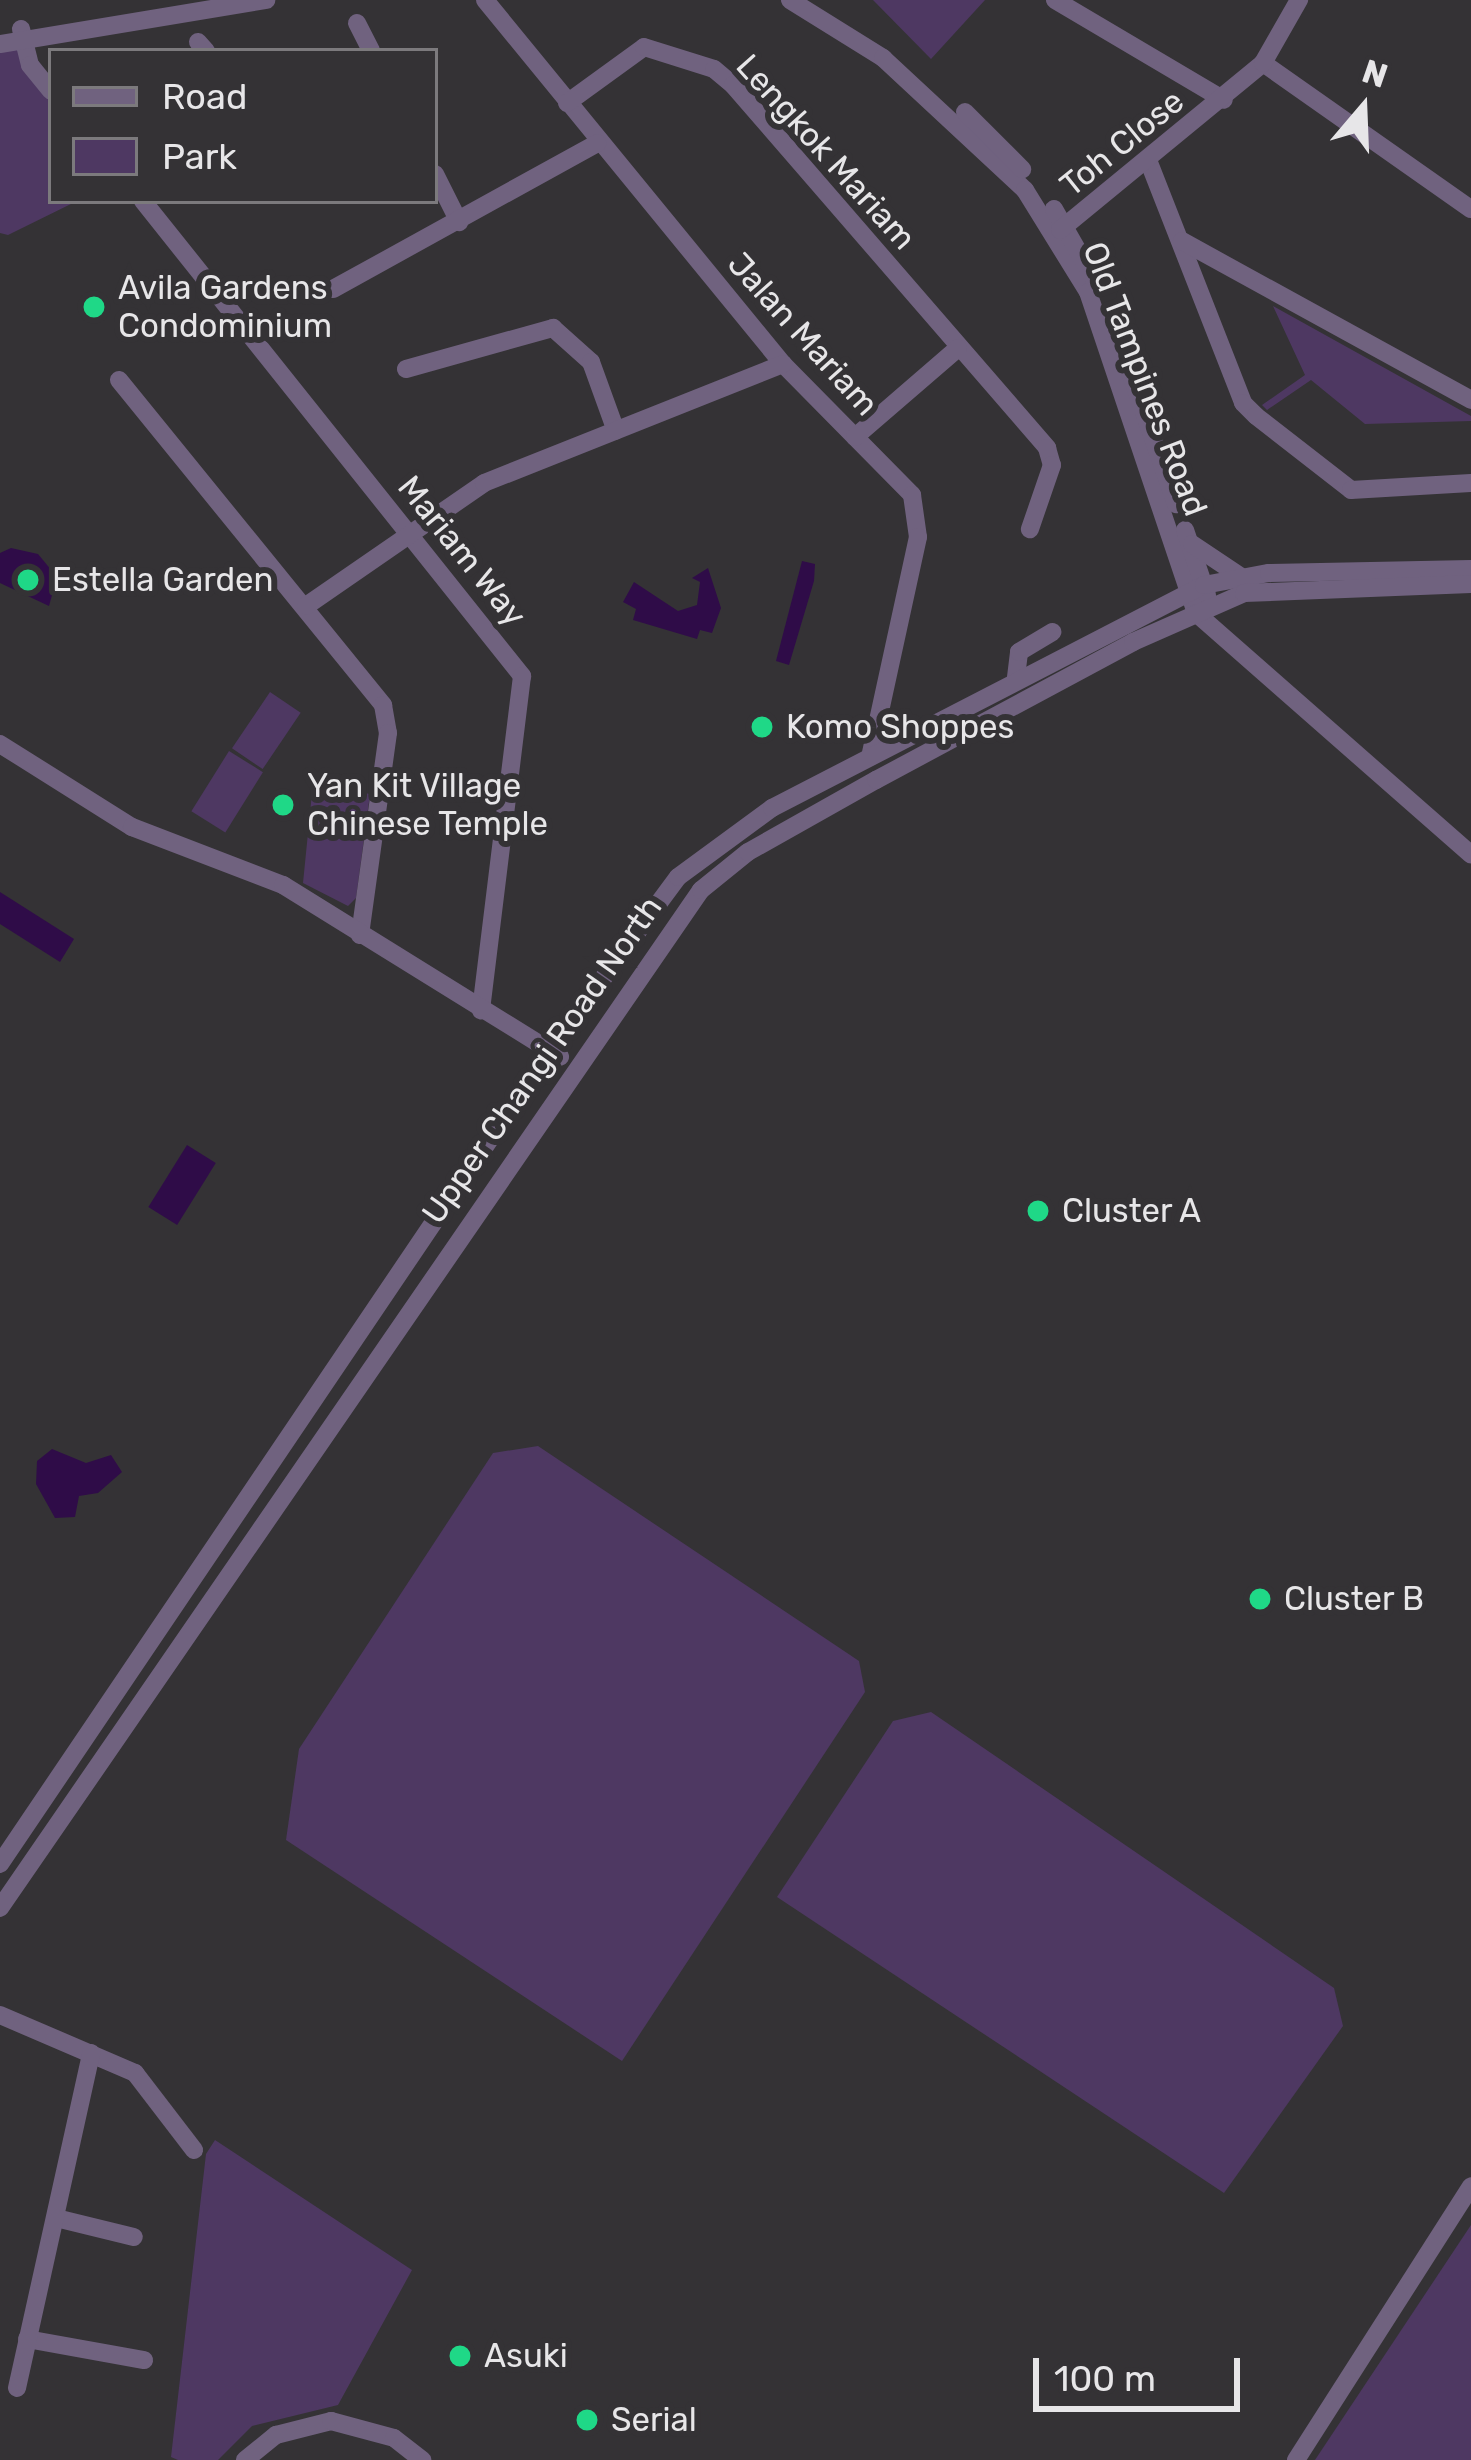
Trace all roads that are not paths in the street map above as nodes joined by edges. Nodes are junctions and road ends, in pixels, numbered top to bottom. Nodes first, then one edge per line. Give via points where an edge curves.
1 (196, 0) edge
2 (266, 0) edge
3 (485, 0) edge
4 (790, 0) edge
5 (811, 0) edge
6 (1054, 0) edge
7 (1299, 0) edge
8 (357, 23) dead end
9 (0, 32) edge
10 (22, 34) junction
11 (0, 44) edge
12 (370, 48) edge
13 (1263, 64) junction
14 (48, 87) edge
15 (1224, 100) junction
16 (567, 103) junction
17 (597, 143) junction
18 (1148, 160) junction
19 (438, 180) edge
20 (145, 204) edge
21 (1471, 209) edge
22 (460, 222) junction
23 (1061, 229) junction
24 (1182, 241) junction
25 (333, 289) dead end
26 (958, 348) junction
27 (783, 364) junction
28 (406, 369) dead end
29 (119, 380) dead end
30 (1471, 400) edge
31 (616, 431) junction
32 (855, 436) junction
33 (1471, 483) edge
34 (1030, 529) dead end
35 (409, 532) junction
36 (1189, 541) junction
37 (1182, 562) junction
38 (1471, 569) edge
39 (1240, 577) junction
40 (1471, 584) edge
41 (1197, 588) junction
42 (306, 606) junction
43 (1152, 609) junction
44 (1203, 610) junction
45 (1052, 632) dead end
46 (1016, 677) junction
47 (0, 744) edge
48 (870, 758) junction
49 (1471, 855) edge
50 (360, 935) junction
51 (481, 1010) junction
52 (550, 1050) junction
53 (574, 1066) junction
54 (241, 1507) junction
55 (273, 1511) junction
56 (0, 1864) edge
57 (0, 1908) edge
58 (0, 2015) edge
59 (91, 2053) junction
60 (194, 2150) dead end
61 (1471, 2186) edge
62 (56, 2218) junction
63 (134, 2237) dead end
64 (27, 2339) junction
65 (144, 2360) dead end
66 (17, 2388) dead end
67 (244, 2460) edge
68 (422, 2460) edge
69 (1296, 2460) edge

1 - 10 street
2 - 10 street
3 - 16 street, Jalan Mariam
4 - 23 street, Old Tampines Road via 932,99
5 - 23 street, Old Tampines Road via 939,89 998,142
6 - 15 street, Toh Close
7 - 13 street, Toh Close
8 - 12 street
9 - 10 street
10 - 11 street
10 - 14 street via 30,65
13 - 15 street, Toh Close
13 - 21 street
15 - 18 street, Toh Close
16 - 17 street, Jalan Mariam
16 - 26 street, Lengkok Mariam via 644,46 714,69
17 - 22 street
17 - 27 street, Jalan Mariam
18 - 23 street, Toh Close
18 - 24 street
19 - 22 street
20 - 35 street, Mariam Way
22 - 25 street
23 - 36 street, Old Tampines Road via 1106,308
23 - 37 street, Old Tampines Road
24 - 30 street
24 - 33 street via 1244,403 1319,471 1351,490
26 - 32 street
26 - 34 street, Lengkok Mariam via 1052,456
27 - 31 street
27 - 32 street, Jalan Mariam
28 - 31 street via 553,328 591,362
29 - 42 street
31 - 35 street via 484,483
32 - 48 street, Jalan Mariam via 919,511
35 - 42 street
35 - 51 street, Mariam Way via 522,676
36 - 39 street
36 - 41 street, Old Tampines Road
37 - 41 street, Old Tampines Road
37 - 43 street
38 - 39 street, Upper Changi Road North
39 - 41 street, Upper Changi Road North
40 - 44 street, Upper Changi Road North via 1272,589
41 - 43 street, Upper Changi Road North
41 - 44 street, Old Tampines Road
42 - 50 street via 386,715
43 - 46 street, Upper Changi Road North
44 - 49 street via 1212,630
44 - 53 street, Upper Changi Road North via 748,852 670,926
45 - 46 street, Upper Changi Road North via 1019,652
46 - 48 street, Upper Changi Road North
47 - 50 street via 132,827 283,885
48 - 52 street, Upper Changi Road North via 772,808 678,877
50 - 51 street
51 - 52 street
52 - 53 street
52 - 54 street, Upper Changi Road North
53 - 55 street, Upper Changi Road North
54 - 55 street
54 - 56 street, Upper Changi Road North
55 - 57 street, Upper Changi Road North
58 - 59 street
59 - 60 street via 144,2080
59 - 62 street
61 - 69 street
62 - 63 street
62 - 64 street
64 - 65 street
64 - 66 street
67 - 68 street via 276,2435 331,2421 394,2438

